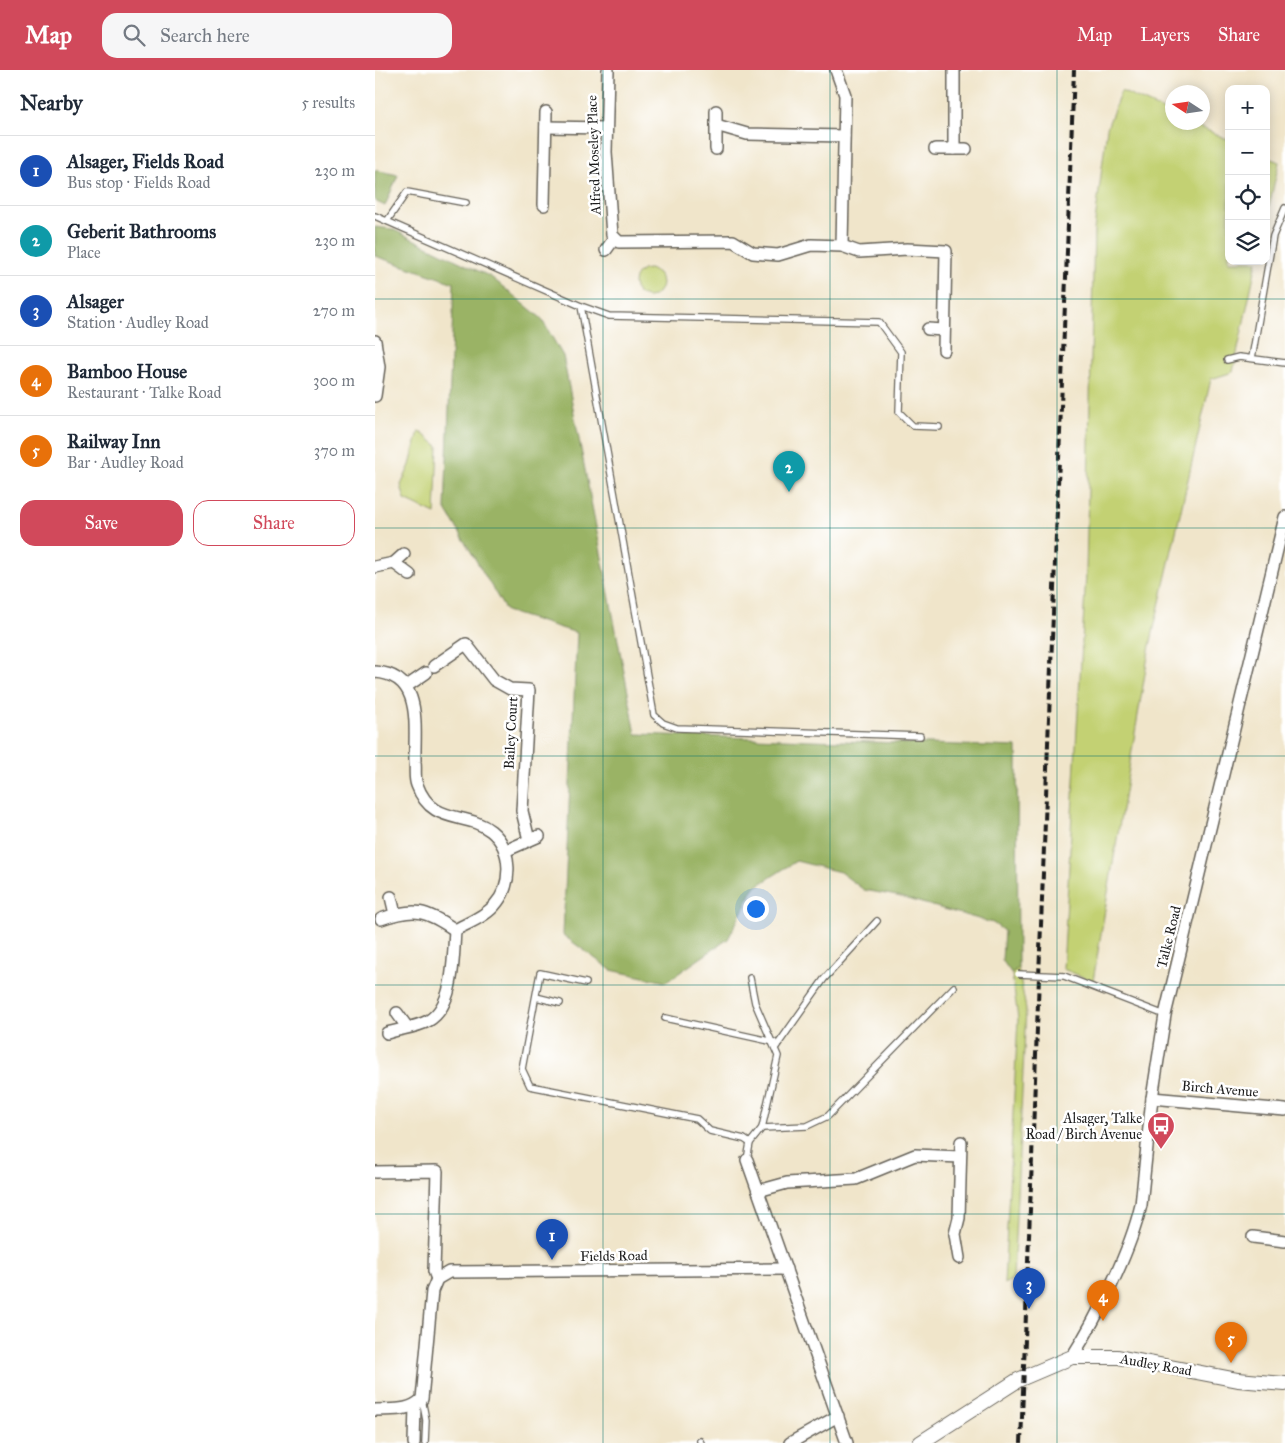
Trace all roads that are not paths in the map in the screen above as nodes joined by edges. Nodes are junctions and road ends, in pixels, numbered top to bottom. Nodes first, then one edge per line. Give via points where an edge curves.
1 (608, 70) edge
2 (836, 70) edge
3 (955, 70) edge
4 (716, 111) dead end
5 (547, 112) dead end
6 (716, 125) junction
7 (546, 127) junction
8 (606, 128) junction
9 (845, 136) junction
10 (935, 148) dead end
11 (954, 149) junction
12 (966, 149) dead end
13 (716, 150) dead end
14 (466, 203) dead end
15 (544, 205) dead end
16 (1285, 208) edge
17 (375, 216) edge
18 (387, 221) junction
19 (1270, 236) edge
20 (1273, 236) junction
21 (614, 239) junction
22 (842, 246) junction
23 (606, 250) dead end
24 (581, 306) junction
25 (928, 329) dead end
26 (944, 330) junction
27 (375, 341) edge
28 (944, 350) dead end
29 (1252, 358) junction
30 (1227, 360) dead end
31 (1285, 363) edge
32 (375, 396) edge
33 (939, 427) dead end
34 (1285, 517) edge
35 (404, 554) dead end
36 (394, 563) junction
37 (375, 567) edge
38 (410, 575) dead end
39 (375, 672) edge
40 (407, 686) junction
41 (920, 736) dead end
42 (505, 851) junction
43 (391, 897) dead end
44 (395, 914) junction
45 (381, 919) dead end
46 (877, 921) dead end
47 (455, 930) junction
48 (1016, 974) dead end
49 (750, 978) dead end
50 (586, 983) dead end
51 (954, 987) dead end
52 (536, 997) junction
53 (560, 1002) dead end
54 (397, 1013) dead end
55 (1165, 1015) junction
56 (665, 1018) dead end
57 (407, 1027) junction
58 (387, 1033) dead end
59 (775, 1045) junction
60 (1152, 1098) junction
61 (1285, 1107) edge
62 (762, 1128) junction
63 (961, 1142) dead end
64 (750, 1143) junction
65 (960, 1157) junction
66 (747, 1160) joint
67 (375, 1172) edge
68 (758, 1191) junction
69 (1253, 1237) dead end
70 (1285, 1240) edge
71 (959, 1258) dead end
72 (785, 1269) junction
73 (437, 1279) junction
74 (1072, 1357) junction
75 (1285, 1384) edge
76 (419, 1402) junction
77 (375, 1410) edge
78 (838, 1416) junction
79 (414, 1443) edge
80 (425, 1443) edge
81 (790, 1443) edge
82 (847, 1443) edge
83 (920, 1443) edge

1 - 8 street, Alfred Moseley Place
2 - 9 street via 845,95
3 - 11 street
4 - 6 street
5 - 7 street
6 - 9 street via 747,134
6 - 13 street
7 - 8 street
7 - 15 street
8 - 21 street, Alfred Moseley Place
9 - 22 street
10 - 11 street
11 - 12 street
14 - 18 lane via 407,192
16 - 20 lane
17 - 18 lane
18 - 24 lane
19 - 20 lane
20 - 29 lane
21 - 22 street via 619,242 733,241 753,253 778,255 811,245
21 - 23 street
22 - 26 street via 859,252 947,251
24 - 33 lane via 609,316 879,322 901,352 899,412 913,426
24 - 41 lane via 654,715 663,723 677,728
25 - 26 street
26 - 28 street
27 - 32 street via 379,366
29 - 30 lane
29 - 31 lane
34 - 55 street, Talke Road
35 - 36 street
36 - 37 street
36 - 38 street
39 - 40 street via 387,673
40 - 42 street via 414,705 416,783 424,801 444,815 489,829
40 - 42 street, Bailey Court via 466,644 494,680 509,688 529,690 522,811 534,838
42 - 47 street via 508,867 506,887 494,906
43 - 44 street
44 - 45 street
44 - 47 street via 421,911
46 - 59 lane via 824,979
47 - 57 street via 451,981 446,1000 432,1025
48 - 55 lane, bridge via 1064,976
49 - 59 lane via 755,1002
50 - 52 lane via 541,973
51 - 62 lane via 828,1116 807,1126
52 - 53 lane
52 - 64 lane via 522,1069 530,1086 697,1119 710,1131
54 - 57 street
55 - 60 street, Talke Road
56 - 59 lane
57 - 58 street
59 - 62 lane via 778,1056
60 - 61 street, Birch Avenue
60 - 74 street, Talke Road via 1138,1221 1113,1279
62 - 64 lane
63 - 65 street
64 - 66 lane
65 - 68 street via 915,1155 856,1179 787,1183
65 - 71 street via 959,1218 949,1235
66 - 68 street
67 - 73 street via 437,1172 434,1271
68 - 72 street
69 - 70 street
72 - 73 street, Fields Road via 449,1272
72 - 78 street
73 - 76 street via 432,1291
74 - 75 street, Audley Road via 1118,1357 1238,1380
74 - 83 street, Audley Road via 1029,1374 995,1393
76 - 77 street via 409,1409
76 - 79 street
76 - 80 lane via 426,1420
78 - 81 street
78 - 82 street

